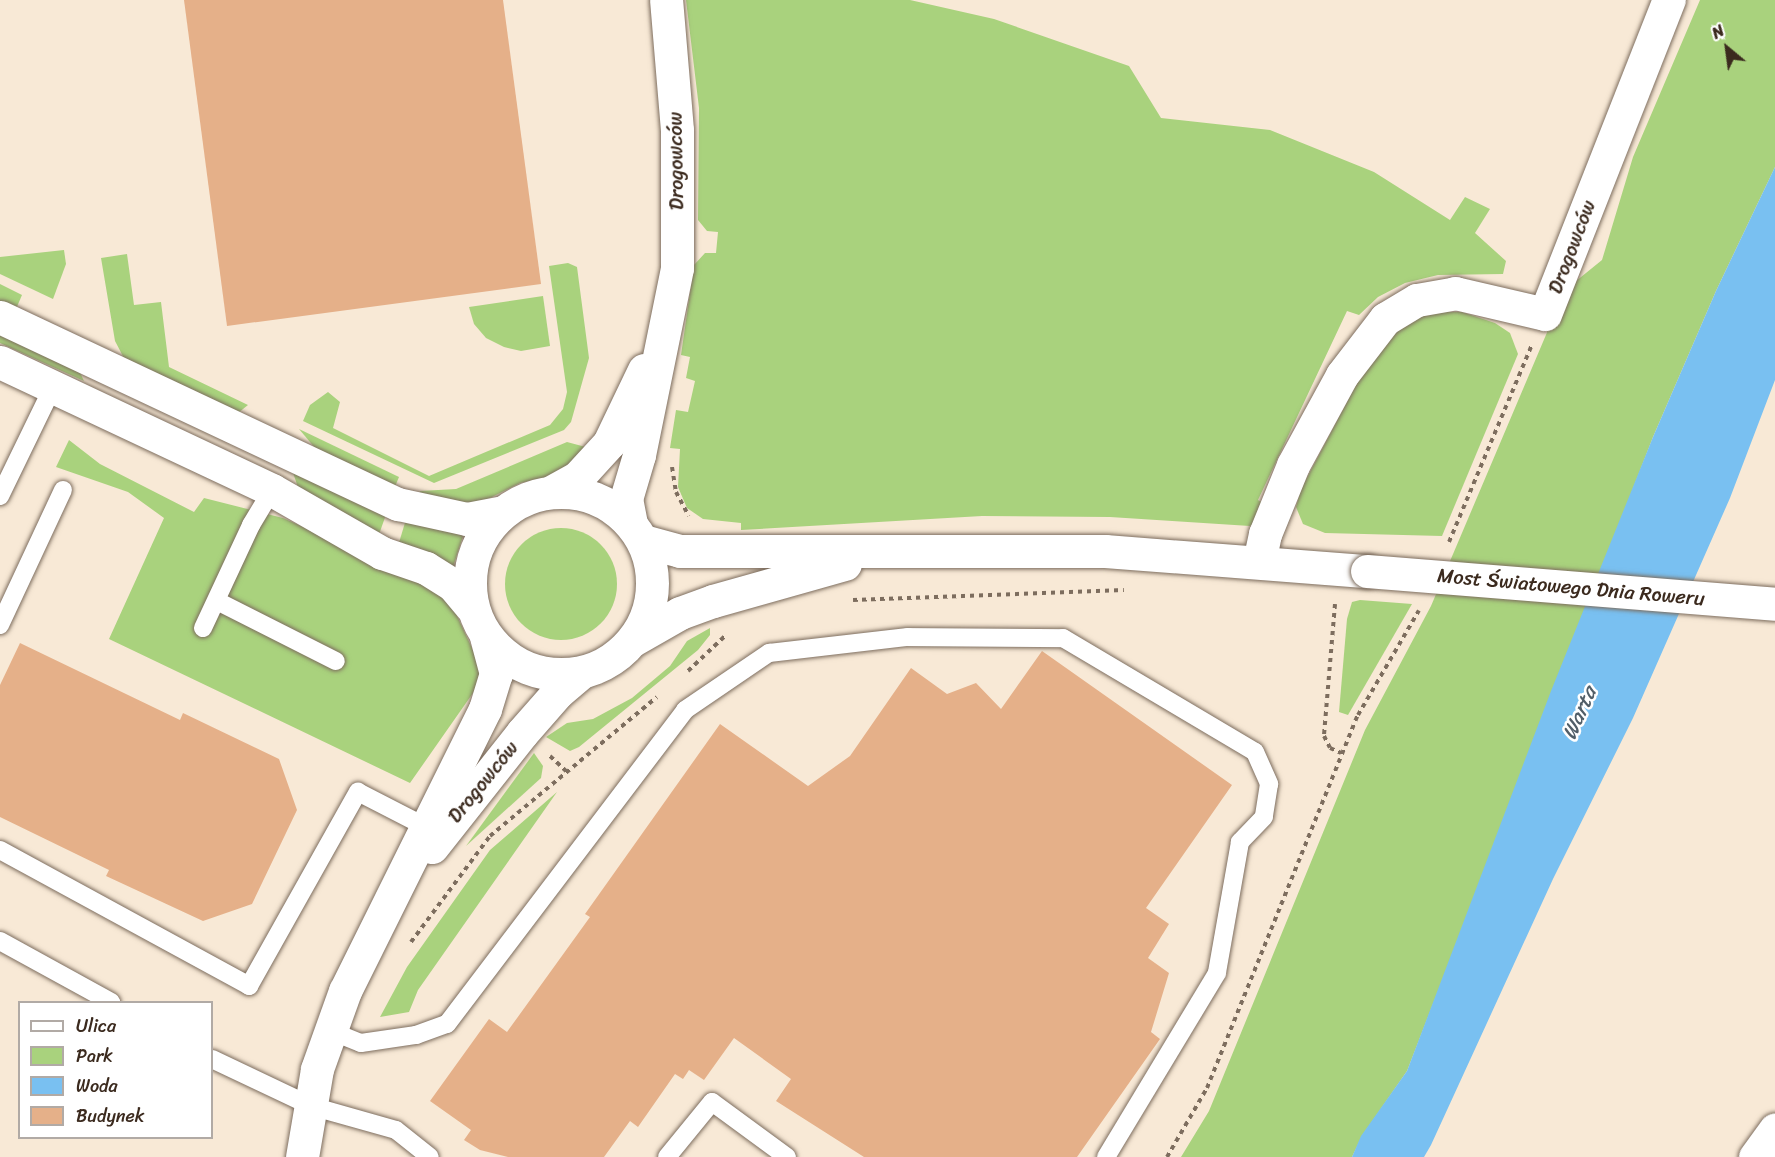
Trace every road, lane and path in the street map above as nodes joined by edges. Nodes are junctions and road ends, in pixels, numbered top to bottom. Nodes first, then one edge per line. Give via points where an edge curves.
1 (666, 0) edge
2 (1669, 0) edge
3 (1545, 314) junction
4 (0, 317) edge
5 (667, 322) junction
6 (0, 362) edge
7 (53, 387) junction
8 (667, 465) dead end
9 (63, 490) dead end
10 (272, 490) junction
11 (553, 491) junction
12 (0, 496) edge
13 (502, 512) junction
14 (696, 522) dead end
15 (637, 532) junction
16 (1447, 547) dead end
17 (881, 554) junction
18 (1259, 562) junction
19 (1133, 590) dead end
20 (1336, 593) dead end
21 (1423, 600) dead end
22 (217, 601) junction
23 (844, 601) dead end
24 (1775, 604) edge
25 (471, 607) junction
26 (732, 624) dead end
27 (0, 625) edge
28 (203, 628) dead end
29 (486, 637) junction
30 (633, 640) junction
31 (336, 661) dead end
32 (581, 673) junction
33 (681, 678) dead end
34 (664, 692) dead end
35 (546, 752) dead end
36 (1341, 753) junction
37 (567, 771) junction
38 (426, 827) junction
39 (0, 850) edge
40 (391, 897) junction
41 (0, 941) edge
42 (408, 946) dead end
43 (109, 1001) edge
44 (331, 1031) junction
45 (213, 1059) edge
46 (311, 1106) junction
47 (1775, 1128) edge
48 (767, 1152) edge
49 (302, 1157) edge
50 (430, 1157) edge
51 (667, 1157) edge
52 (787, 1157) edge
53 (1106, 1157) edge
54 (1167, 1157) edge
55 (1755, 1157) edge

1 - 5 street, Drogowców via 678,197 677,268
2 - 3 street, Drogowców
3 - 16 path
3 - 18 street, Drogowców via 1455,293 1417,300 1385,319 1342,375 1293,465 1265,534
4 - 13 street via 398,504 467,519
5 - 11 street, Drogowców via 609,443 578,477
5 - 15 street, Drogowców via 626,499
6 - 7 street
7 - 10 street
7 - 12 lane
8 - 14 path via 676,468 673,482 682,506
9 - 27 lane
10 - 22 lane via 251,525
10 - 25 street via 382,553 426,568 452,584
11 - 13 street via 517,501
11 - 15 street via 582,493 609,505
13 - 25 street via 479,539 469,572
15 - 17 street via 680,551
15 - 30 street via 653,575 649,609
17 - 18 street, Most Światowego Dnia Roweru via 976,549 1105,551
17 - 30 street via 713,601 680,613
18 - 24 street, Most Światowego Dnia Roweru, bridge
19 - 23 path
20 - 36 path via 1324,736 1330,748
21 - 36 path
22 - 28 lane
22 - 31 lane
25 - 29 street
26 - 33 path via 717,645
29 - 32 street via 512,662 545,674
29 - 38 street, Drogowców via 496,674 485,709
30 - 32 street via 610,661
32 - 40 street, Drogowców via 558,692 522,733
34 - 37 path
35 - 37 path
36 - 54 path via 1207,1088
37 - 42 path via 478,849
38 - 39 lane via 358,792 249,986
38 - 40 street, Drogowców
40 - 44 street, Drogowców via 345,991
41 - 43 lane
44 - 46 street, Drogowców via 317,1069
44 - 53 lane via 361,1043 416,1035 447,1024 684,710 769,653 908,637 1063,638 1255,752 1269,784 1264,817 1240,842 1217,973
45 - 46 lane
46 - 49 street, Drogowców
46 - 50 lane via 396,1130
47 - 55 street
48 - 51 lane via 712,1102
48 - 52 lane

